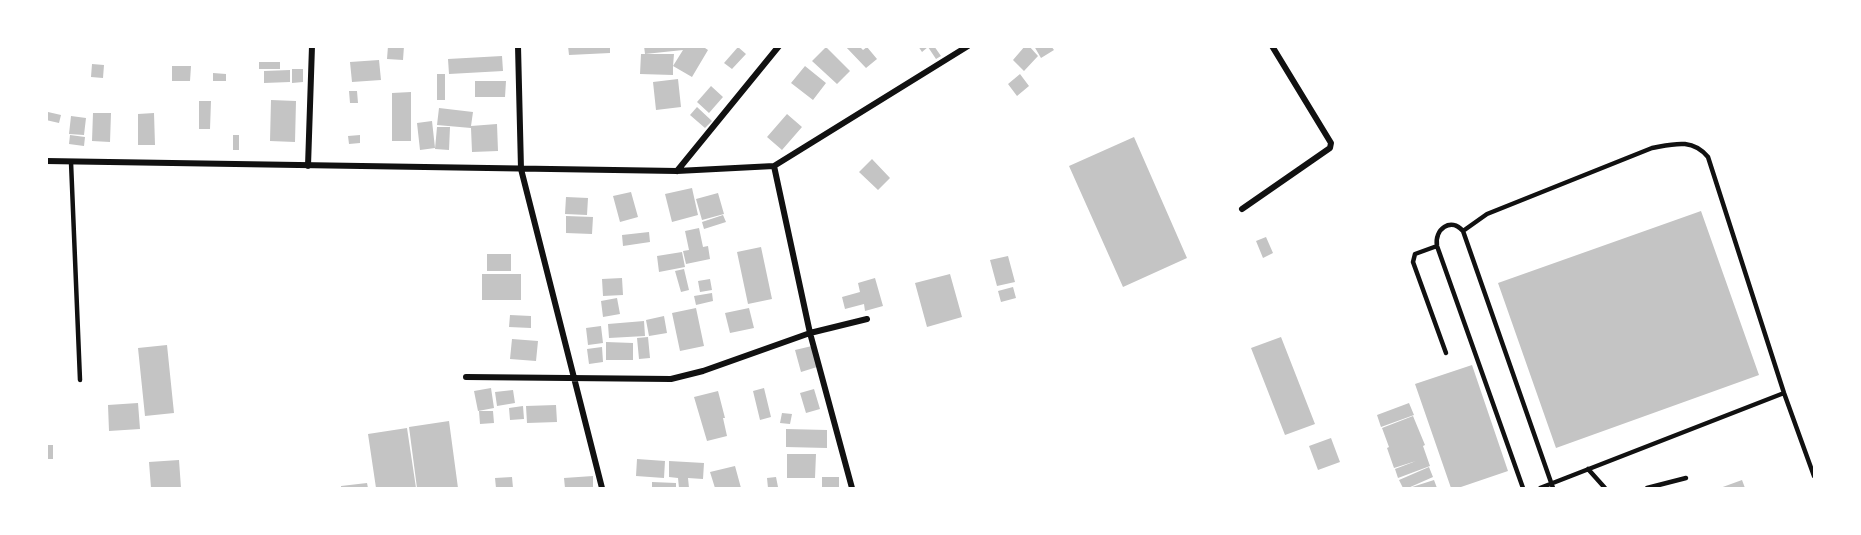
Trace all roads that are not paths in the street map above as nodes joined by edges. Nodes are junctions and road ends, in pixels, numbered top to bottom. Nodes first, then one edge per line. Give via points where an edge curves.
1 (312, 46) edge
2 (518, 46) edge
3 (779, 46) edge
4 (968, 46) edge
5 (1272, 46) edge
6 (46, 161) edge
7 (71, 162) junction
8 (308, 166) junction
9 (774, 166) junction
10 (521, 169) junction
11 (677, 171) junction
12 (1242, 209) dead end
13 (1463, 231) junction
14 (1437, 246) junction
15 (867, 319) dead end
16 (810, 333) junction
17 (1446, 353) dead end
18 (466, 377) dead end
19 (574, 379) junction
20 (80, 380) dead end
21 (1784, 393) junction
22 (1588, 469) junction
23 (1815, 476) edge
24 (1686, 478) dead end
25 (1552, 486) edge
26 (602, 489) edge
27 (852, 489) edge
28 (1523, 489) edge
29 (1540, 489) edge
30 (1605, 489) edge
31 (1647, 489) edge

1 - 8 street
2 - 10 street
3 - 11 street
4 - 9 street
5 - 12 street via 1330,148
6 - 7 street
7 - 8 street
7 - 20 lane
8 - 10 street
9 - 11 street
9 - 16 street
10 - 11 street
10 - 19 street
13 - 14 lane via 1455,225 1439,230
13 - 21 lane via 1487,214 1652,148 1674,144 1700,148 1708,157
13 - 25 lane
14 - 17 lane via 1415,254 1413,262
14 - 28 lane
15 - 16 street
16 - 19 street via 671,379
16 - 27 street
18 - 19 street
19 - 26 street
21 - 22 lane
21 - 23 lane
22 - 25 lane
22 - 30 lane
24 - 31 lane
25 - 29 lane

